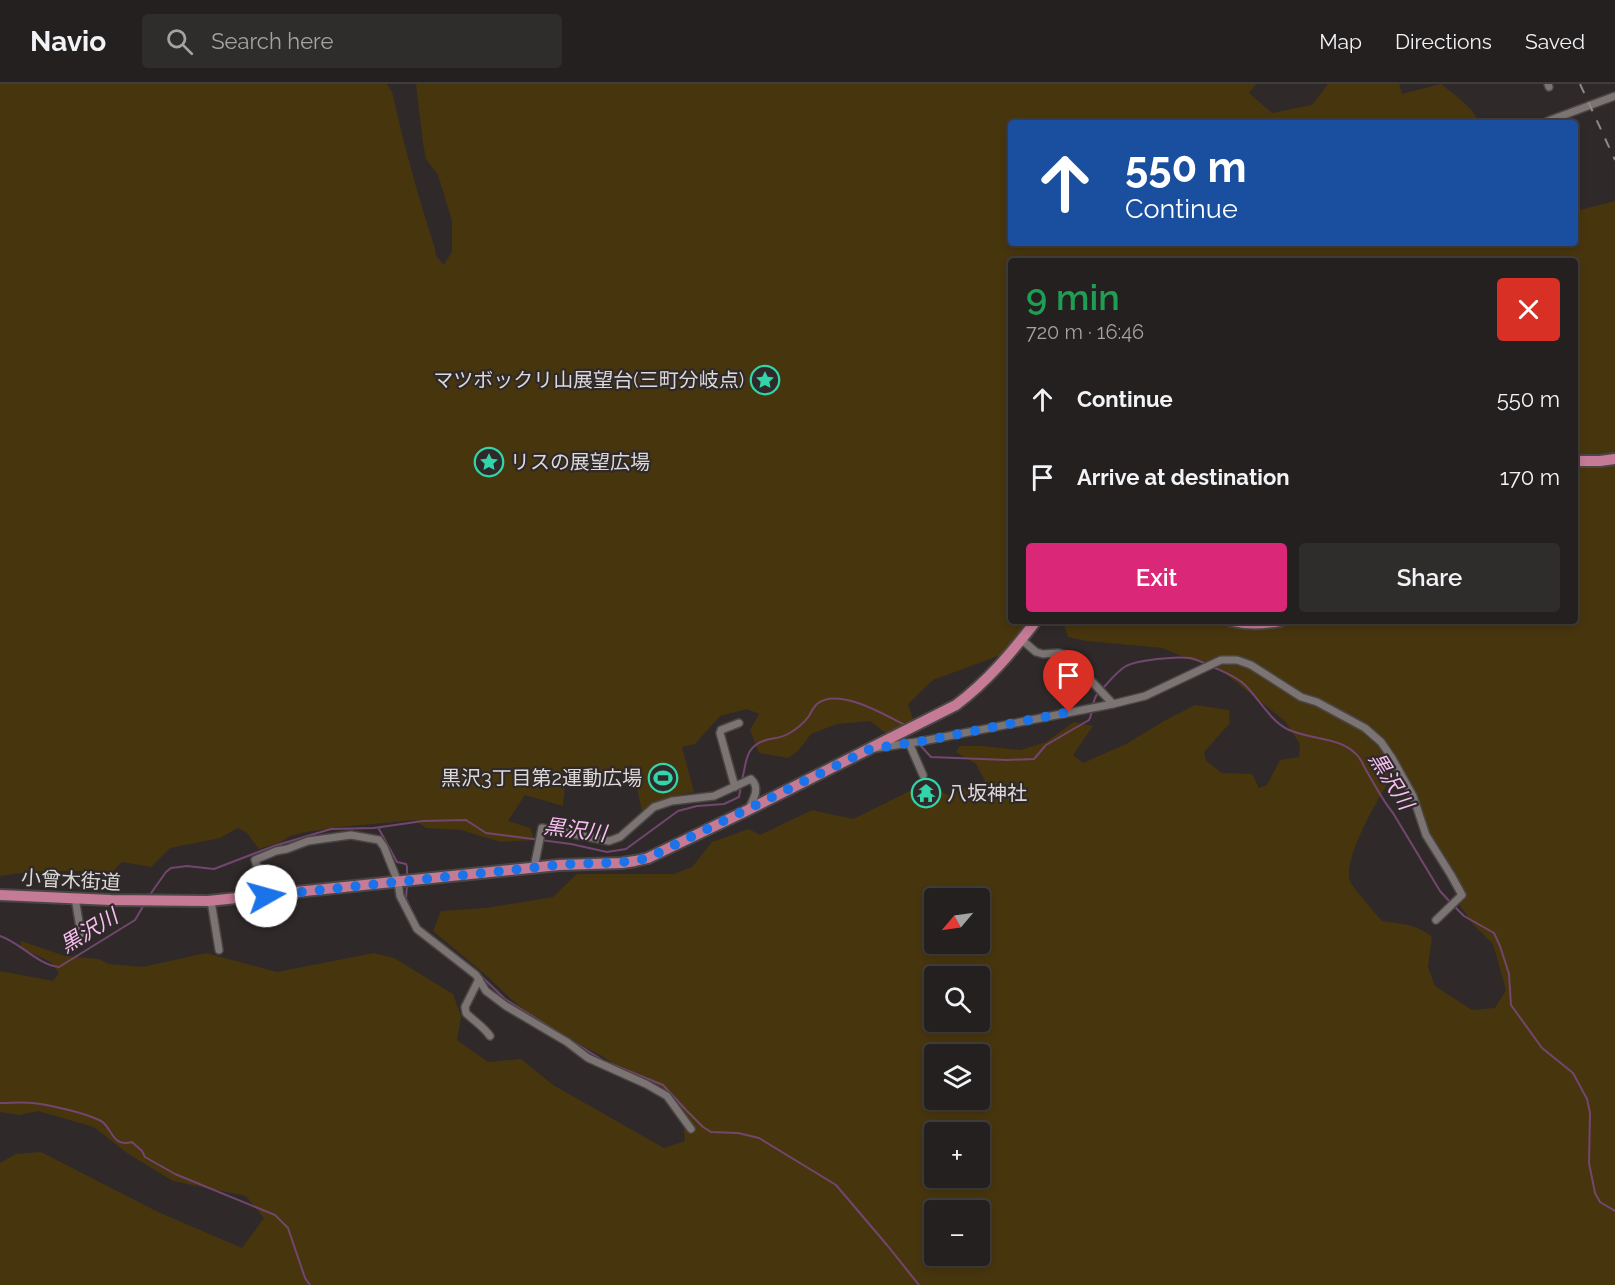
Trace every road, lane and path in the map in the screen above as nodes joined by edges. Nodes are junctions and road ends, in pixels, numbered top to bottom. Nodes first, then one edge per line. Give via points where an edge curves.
1 (1615, 96) edge
2 (1551, 120) edge
3 (1615, 459) edge
4 (1578, 461) edge
5 (1034, 624) edge
6 (1022, 640) junction
7 (1113, 704) junction
8 (739, 723) dead end
9 (911, 743) junction
10 (870, 749) junction
11 (923, 775) dead end
12 (736, 787) junction
13 (748, 810) junction
14 (534, 868) junction
15 (404, 882) junction
16 (0, 895) edge
17 (266, 896) junction
18 (75, 898) junction
19 (212, 901) junction
20 (1436, 920) dead end
21 (81, 934) dead end
22 (219, 950) dead end
23 (479, 979) junction
24 (490, 1036) dead end
25 (691, 1129) dead end

1 - 2 street
3 - 4 main road
5 - 6 main road, 小曾木街道
6 - 7 street via 1036,652 1067,655
6 - 10 main road, 小曾木街道 via 976,690 956,705
7 - 9 street
7 - 20 street via 1145,696 1221,660 1237,660 1300,697 1365,728 1392,758 1413,796 1426,835 1462,895
8 - 12 street via 720,733
9 - 10 street
9 - 11 street
10 - 13 main road, 小曾木街道
12 - 13 street via 750,779 754,782 756,789
12 - 14 street via 714,796 663,803 620,837 609,841 542,828
13 - 14 main road, 小曾木街道 via 648,858
14 - 15 main road, 小曾木街道
15 - 17 main road, 小曾木街道
15 - 17 street via 379,840 351,835 308,841 255,860
15 - 23 street via 400,896 417,929
16 - 18 main road, 小曾木街道
17 - 19 main road, 小曾木街道
18 - 19 main road, 小曾木街道
18 - 21 street
19 - 22 street
23 - 24 street via 465,1007 466,1013
23 - 25 street via 486,992 588,1058 667,1096

